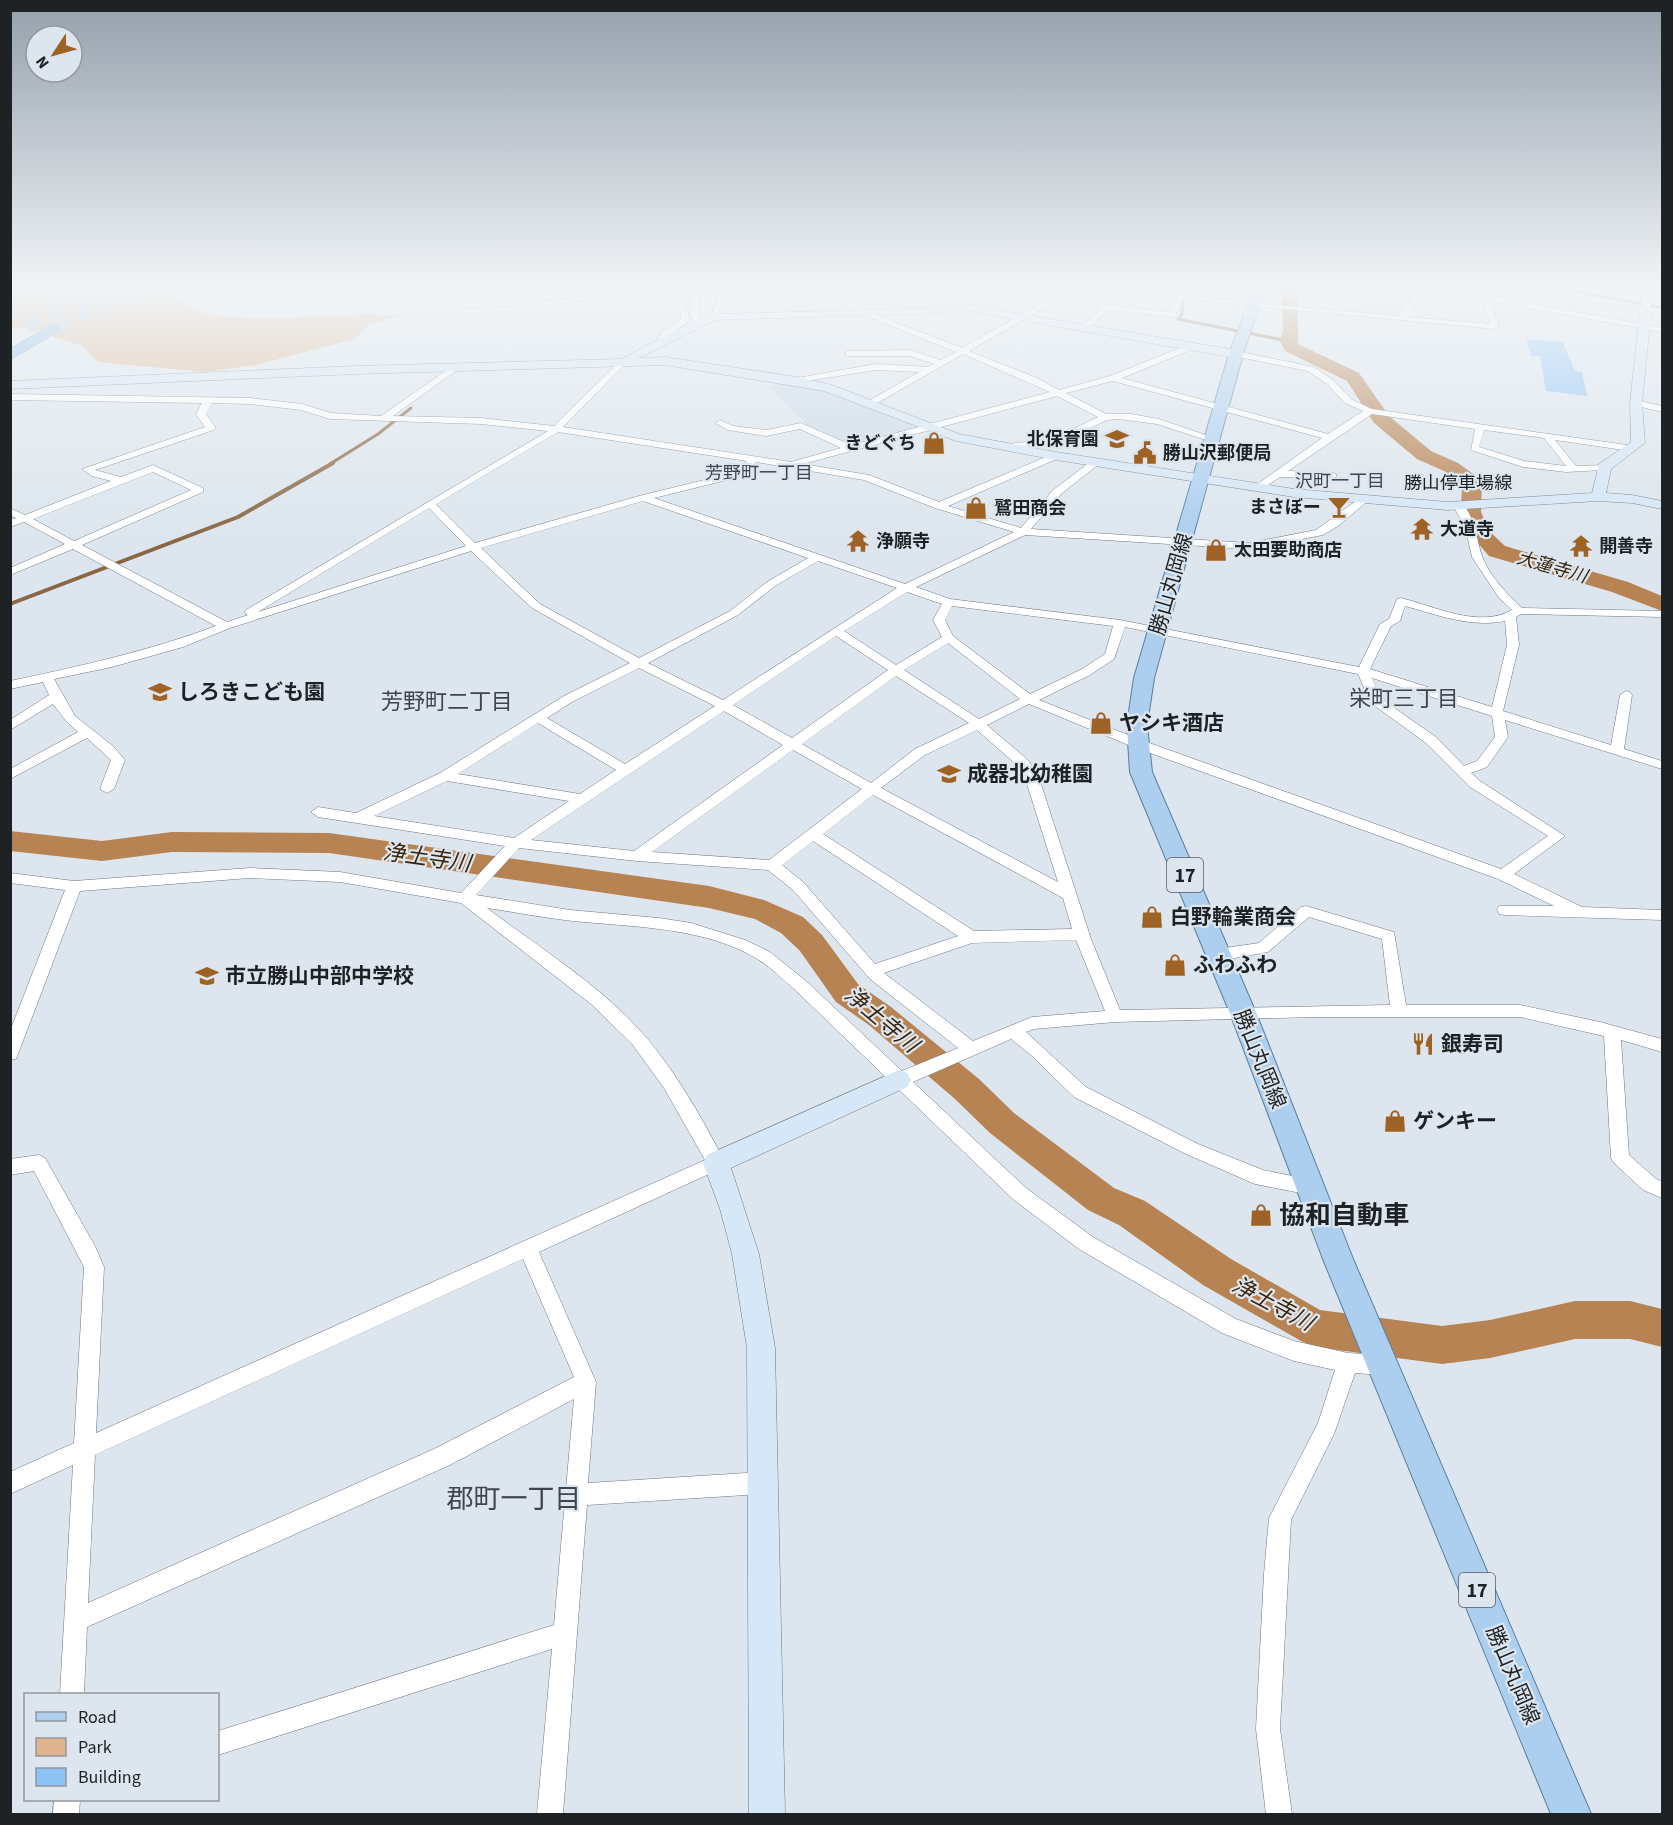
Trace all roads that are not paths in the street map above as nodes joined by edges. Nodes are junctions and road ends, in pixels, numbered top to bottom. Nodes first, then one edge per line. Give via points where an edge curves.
1 (397, 370) edge
2 (451, 370) edge
3 (614, 370) edge
4 (726, 370) edge
5 (858, 370) edge
6 (928, 370) edge
7 (1009, 370) edge
8 (1132, 370) edge
9 (1232, 370) edge
10 (1313, 370) edge
11 (1640, 370) edge
12 (1113, 378) junction
13 (797, 381) junction
14 (10, 385) edge
15 (1058, 393) junction
16 (10, 397) edge
17 (210, 400) junction
18 (1636, 403) junction
19 (870, 404) junction
20 (1222, 407) junction
21 (1662, 409) edge
22 (1370, 411) junction
23 (1105, 417) junction
24 (383, 420) junction
25 (720, 423) dead end
26 (927, 427) junction
27 (1480, 427) junction
28 (554, 431) junction
29 (1547, 436) junction
30 (1329, 437) junction
31 (1212, 439) junction
32 (847, 447) junction
33 (1008, 447) junction
34 (1631, 448) junction
35 (1056, 456) junction
36 (754, 458) junction
37 (1096, 462) junction
38 (792, 464) junction
39 (1604, 467) junction
40 (1574, 469) junction
41 (1280, 474) junction
42 (1333, 476) dead end
43 (1202, 479) junction
44 (122, 480) junction
45 (1259, 488) junction
46 (1598, 497) junction
47 (643, 498) junction
48 (1364, 500) junction
49 (430, 503) junction
50 (1458, 505) junction
51 (1662, 505) edge
52 (939, 506) junction
53 (10, 511) edge
54 (24, 519) junction
55 (10, 524) edge
56 (1023, 532) junction
57 (1183, 541) junction
58 (74, 545) junction
59 (472, 547) junction
60 (818, 557) junction
61 (10, 572) edge
62 (905, 588) junction
63 (948, 602) junction
64 (1662, 614) edge
65 (1515, 615) junction
66 (1120, 623) junction
67 (226, 626) junction
68 (1157, 629) junction
69 (836, 631) junction
70 (948, 638) junction
71 (637, 662) junction
72 (896, 670) junction
73 (1364, 671) junction
74 (47, 678) junction
75 (10, 685) edge
76 (1626, 695) dead end
77 (55, 697) junction
78 (1029, 700) junction
79 (723, 705) junction
80 (1497, 711) junction
81 (538, 718) junction
82 (977, 723) junction
83 (10, 726) edge
84 (87, 733) junction
85 (1136, 743) junction
86 (792, 745) junction
87 (1617, 750) junction
88 (1662, 765) edge
89 (625, 770) junction
90 (1463, 771) junction
91 (10, 775) edge
92 (445, 776) junction
93 (107, 789) dead end
94 (872, 789) junction
95 (582, 799) junction
96 (318, 812) dead end
97 (360, 817) junction
98 (813, 834) junction
99 (512, 847) junction
100 (637, 856) junction
101 (772, 865) junction
102 (1503, 875) junction
103 (10, 878) edge
104 (75, 886) junction
105 (1071, 896) junction
106 (465, 898) junction
107 (1504, 910) dead end
108 (1581, 913) junction
109 (1662, 915) edge
110 (1082, 934) junction
111 (970, 936) junction
112 (1218, 955) junction
113 (872, 971) junction
114 (1399, 1011) junction
115 (1243, 1013) junction
116 (1115, 1016) junction
117 (1012, 1031) junction
118 (1612, 1031) junction
119 (1662, 1045) edge
120 (966, 1051) junction
121 (10, 1054) edge
122 (899, 1080) junction
123 (716, 1163) junction
124 (10, 1167) edge
125 (1311, 1187) junction
126 (1662, 1190) edge
127 (528, 1248) junction
128 (1365, 1364) junction
129 (586, 1382) junction
130 (85, 1450) junction
131 (10, 1483) edge
132 (762, 1483) junction
133 (577, 1495) junction
134 (76, 1620) junction
135 (565, 1633) junction
136 (72, 1693) edge
137 (219, 1743) edge
138 (550, 1815) edge
139 (767, 1815) edge
140 (1280, 1815) edge
141 (1571, 1815) edge

1 - 14 street, 勝山停車場線
2 - 24 street
3 - 28 street
4 - 13 street, 勝山停車場線
5 - 13 street
6 - 19 street
7 - 15 street
8 - 12 street
9 - 20 main road, 勝山丸岡線 / 17
10 - 22 street via 1348,401
11 - 18 street
12 - 15 street
12 - 20 street
13 - 19 street, 勝山停車場線
15 - 23 street
15 - 26 street
16 - 17 street
17 - 24 street via 302,407 330,416
17 - 44 street via 201,414 211,428 87,469
18 - 21 street
18 - 34 street via 1638,443
19 - 26 street, 勝山停車場線
20 - 30 street
20 - 31 main road, 勝山丸岡線 / 17
22 - 27 street
22 - 30 street
23 - 31 street via 1117,415 1175,426
23 - 33 street via 1054,442
24 - 28 street via 482,421
25 - 32 street via 766,433 801,426
26 - 32 street
26 - 33 street, 勝山停車場線
27 - 29 street
27 - 40 street via 1473,448 1523,464
28 - 36 street
28 - 49 street
29 - 34 street
29 - 40 street
30 - 41 street
31 - 43 main road, 勝山丸岡線 / 17
32 - 38 street
33 - 35 street, 勝山停車場線
34 - 39 street
35 - 37 street, 勝山停車場線
35 - 52 street
36 - 38 street
36 - 47 street via 740,474
37 - 43 street, 勝山停車場線
37 - 56 street via 1057,492
38 - 52 street via 866,477
39 - 40 street
39 - 46 street
41 - 42 street
41 - 45 street
43 - 45 street, 勝山停車場線
43 - 57 main road, 勝山丸岡線 / 17
44 - 54 street
44 - 58 street via 153,468 199,490
45 - 48 street, 勝山停車場線
46 - 50 street, 勝山停車場線
46 - 51 street, 勝山停車場線
47 - 59 street
47 - 60 street
48 - 50 street, 勝山停車場線
48 - 57 street via 1319,533 1249,546
49 - 59 street
49 - 67 street
50 - 65 street via 1471,530 1477,557
52 - 56 street
53 - 54 street
54 - 55 street
54 - 58 street
56 - 57 street
56 - 62 street
57 - 68 main road, 勝山丸岡線 / 17
58 - 61 street
58 - 67 street
59 - 67 street
59 - 71 street via 536,606
60 - 62 street
60 - 71 street via 771,584 734,613
62 - 63 street
62 - 69 street
63 - 66 street
63 - 70 street via 939,620
64 - 65 street
65 - 73 street via 1470,620 1401,601 1394,621 1386,624
65 - 80 street via 1513,645
66 - 68 street
66 - 78 street via 1110,656
67 - 74 street via 179,644
68 - 73 street
68 - 85 main road, 勝山丸岡線 / 17 via 1138,701
69 - 72 street
69 - 79 street
70 - 72 street
70 - 78 street
71 - 79 street
71 - 81 street
72 - 82 street
72 - 86 street
73 - 80 street
73 - 90 street via 1375,700 1431,740
74 - 75 street
74 - 77 street
76 - 87 street
77 - 83 street
77 - 84 street
78 - 82 street
78 - 85 street
79 - 86 street
79 - 89 street
80 - 87 street
80 - 90 street via 1502,737 1482,764
81 - 89 street
81 - 92 street
82 - 94 street via 920,752
82 - 105 street via 1023,763 1032,778
84 - 91 street
84 - 93 street via 111,748 118,760
85 - 102 street
85 - 112 main road, 勝山丸岡線 / 17 via 1141,772
86 - 94 street
86 - 100 street
87 - 88 street
89 - 95 street
90 - 102 street via 1475,784 1558,836
92 - 95 street
92 - 97 street
94 - 98 street
94 - 105 street
95 - 99 street
96 - 97 street
97 - 99 street
98 - 101 street
98 - 111 street
99 - 100 street
99 - 106 street
100 - 101 street
101 - 113 street via 798,886
102 - 108 street
103 - 104 street
104 - 106 street via 250,873 318,874
104 - 121 street
105 - 110 street
106 - 122 street via 570,915 659,923 740,944 765,956 800,985
106 - 123 street via 597,1000 638,1039 670,1083
107 - 108 street
108 - 109 street
110 - 111 street
110 - 116 street
111 - 113 street
112 - 114 street via 1263,948 1306,911 1389,936
112 - 115 main road, 勝山丸岡線 / 17
113 - 120 street
114 - 115 street
114 - 118 street via 1520,1011
115 - 116 street
115 - 125 main road, 勝山丸岡線 / 17
116 - 117 street via 1032,1023
117 - 120 street
117 - 125 street via 1080,1092 1192,1149 1261,1178
118 - 119 street
118 - 126 street via 1620,1158 1649,1184
120 - 122 street
122 - 123 street
122 - 128 street via 1020,1194 1086,1243 1229,1326 1294,1351
123 - 127 street
123 - 132 street via 731,1200 755,1291 761,1348
124 - 130 street via 39,1163 94,1267
125 - 128 main road, 勝山丸岡線 / 17 via 1338,1259
127 - 129 street
127 - 130 street
128 - 140 street via 1280,1518 1268,1729
128 - 141 main road, 勝山丸岡線 / 17
129 - 133 street
129 - 134 street via 442,1457
130 - 131 street
130 - 134 street
132 - 133 street
132 - 139 street
133 - 135 street
134 - 136 street
135 - 137 street
135 - 138 street

